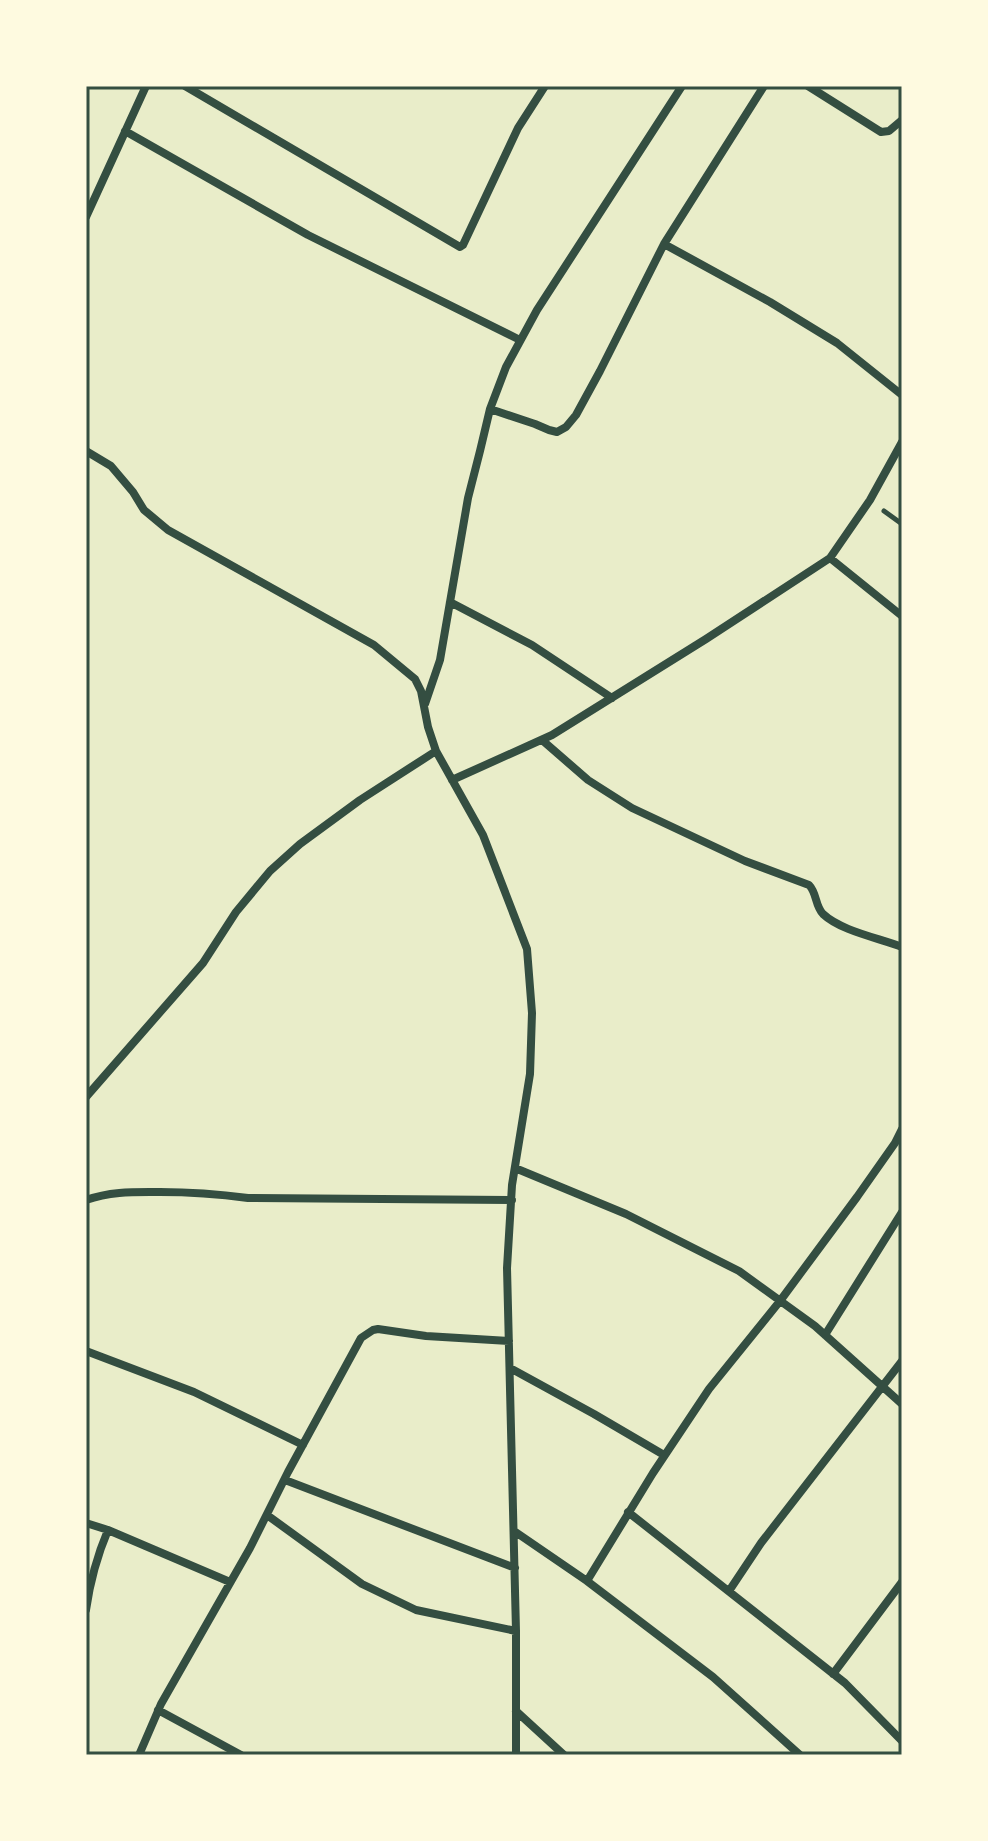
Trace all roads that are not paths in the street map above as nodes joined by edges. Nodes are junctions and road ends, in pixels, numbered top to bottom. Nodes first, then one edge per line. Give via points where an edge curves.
1 (146, 86) edge
2 (185, 86) edge
3 (545, 86) edge
4 (682, 86) edge
5 (764, 86) edge
6 (808, 86) edge
7 (902, 120) edge
8 (125, 131) junction
9 (86, 217) edge
10 (664, 244) junction
11 (520, 340) junction
12 (902, 395) edge
13 (490, 409) junction
14 (902, 442) edge
15 (86, 451) edge
16 (830, 558) junction
17 (450, 602) junction
18 (902, 616) edge
19 (612, 698) junction
20 (424, 708) junction
21 (542, 740) junction
22 (436, 751) junction
23 (452, 780) junction
24 (902, 947) edge
25 (86, 1097) edge
26 (902, 1129) edge
27 (515, 1168) junction
28 (86, 1200) edge
29 (512, 1200) junction
30 (902, 1212) edge
31 (780, 1301) junction
32 (825, 1335) junction
33 (509, 1341) junction
34 (86, 1351) edge
35 (902, 1361) edge
36 (510, 1368) junction
37 (883, 1387) junction
38 (902, 1404) edge
39 (303, 1445) junction
40 (664, 1455) junction
41 (285, 1480) junction
42 (628, 1512) junction
43 (267, 1515) junction
44 (86, 1523) edge
45 (108, 1530) junction
46 (514, 1531) junction
47 (515, 1568) junction
48 (587, 1581) junction
49 (230, 1582) junction
50 (902, 1582) edge
51 (729, 1591) junction
52 (86, 1610) edge
53 (516, 1631) junction
54 (833, 1674) junction
55 (158, 1710) junction
56 (516, 1711) junction
57 (902, 1741) edge
58 (139, 1755) edge
59 (241, 1755) edge
60 (516, 1755) edge
61 (564, 1755) edge
62 (800, 1755) edge

1 - 8 street
2 - 3 street via 460,247 518,128
4 - 11 street
5 - 10 street
6 - 7 street via 881,132
8 - 9 street
8 - 11 street via 308,235
10 - 12 street via 837,343
10 - 13 street via 566,427 557,432
11 - 13 street
13 - 17 street
14 - 16 street
15 - 20 street via 111,466 144,510 168,530 374,645 415,679
16 - 18 street
16 - 19 street
17 - 19 street via 532,645
17 - 20 street via 440,660
19 - 21 street
20 - 22 street
21 - 23 street
21 - 24 street via 588,780 632,808 809,885 824,915
22 - 23 street
22 - 25 street via 360,800 270,871 203,963
23 - 27 street via 483,835 527,949 530,1074
26 - 31 street
27 - 29 street
27 - 31 street via 640,1221 739,1271
28 - 29 street via 122,1192
29 - 33 street
30 - 32 street
31 - 32 street
31 - 40 street
32 - 37 street
33 - 36 street
33 - 39 street via 378,1329 365,1334
34 - 39 street via 194,1392
35 - 37 street
36 - 40 street
36 - 46 street
37 - 38 street
37 - 51 street
39 - 41 street
40 - 42 street
41 - 43 street
41 - 47 street
42 - 48 street
42 - 51 street
43 - 49 street
43 - 53 street via 362,1584 416,1610
44 - 45 street
45 - 49 street
45 - 52 street
46 - 47 street
46 - 48 street
47 - 53 street
48 - 62 street via 713,1677
49 - 55 street
50 - 54 street
51 - 54 street
53 - 56 street
54 - 57 street
55 - 58 street
55 - 59 street
56 - 60 street
56 - 61 street

